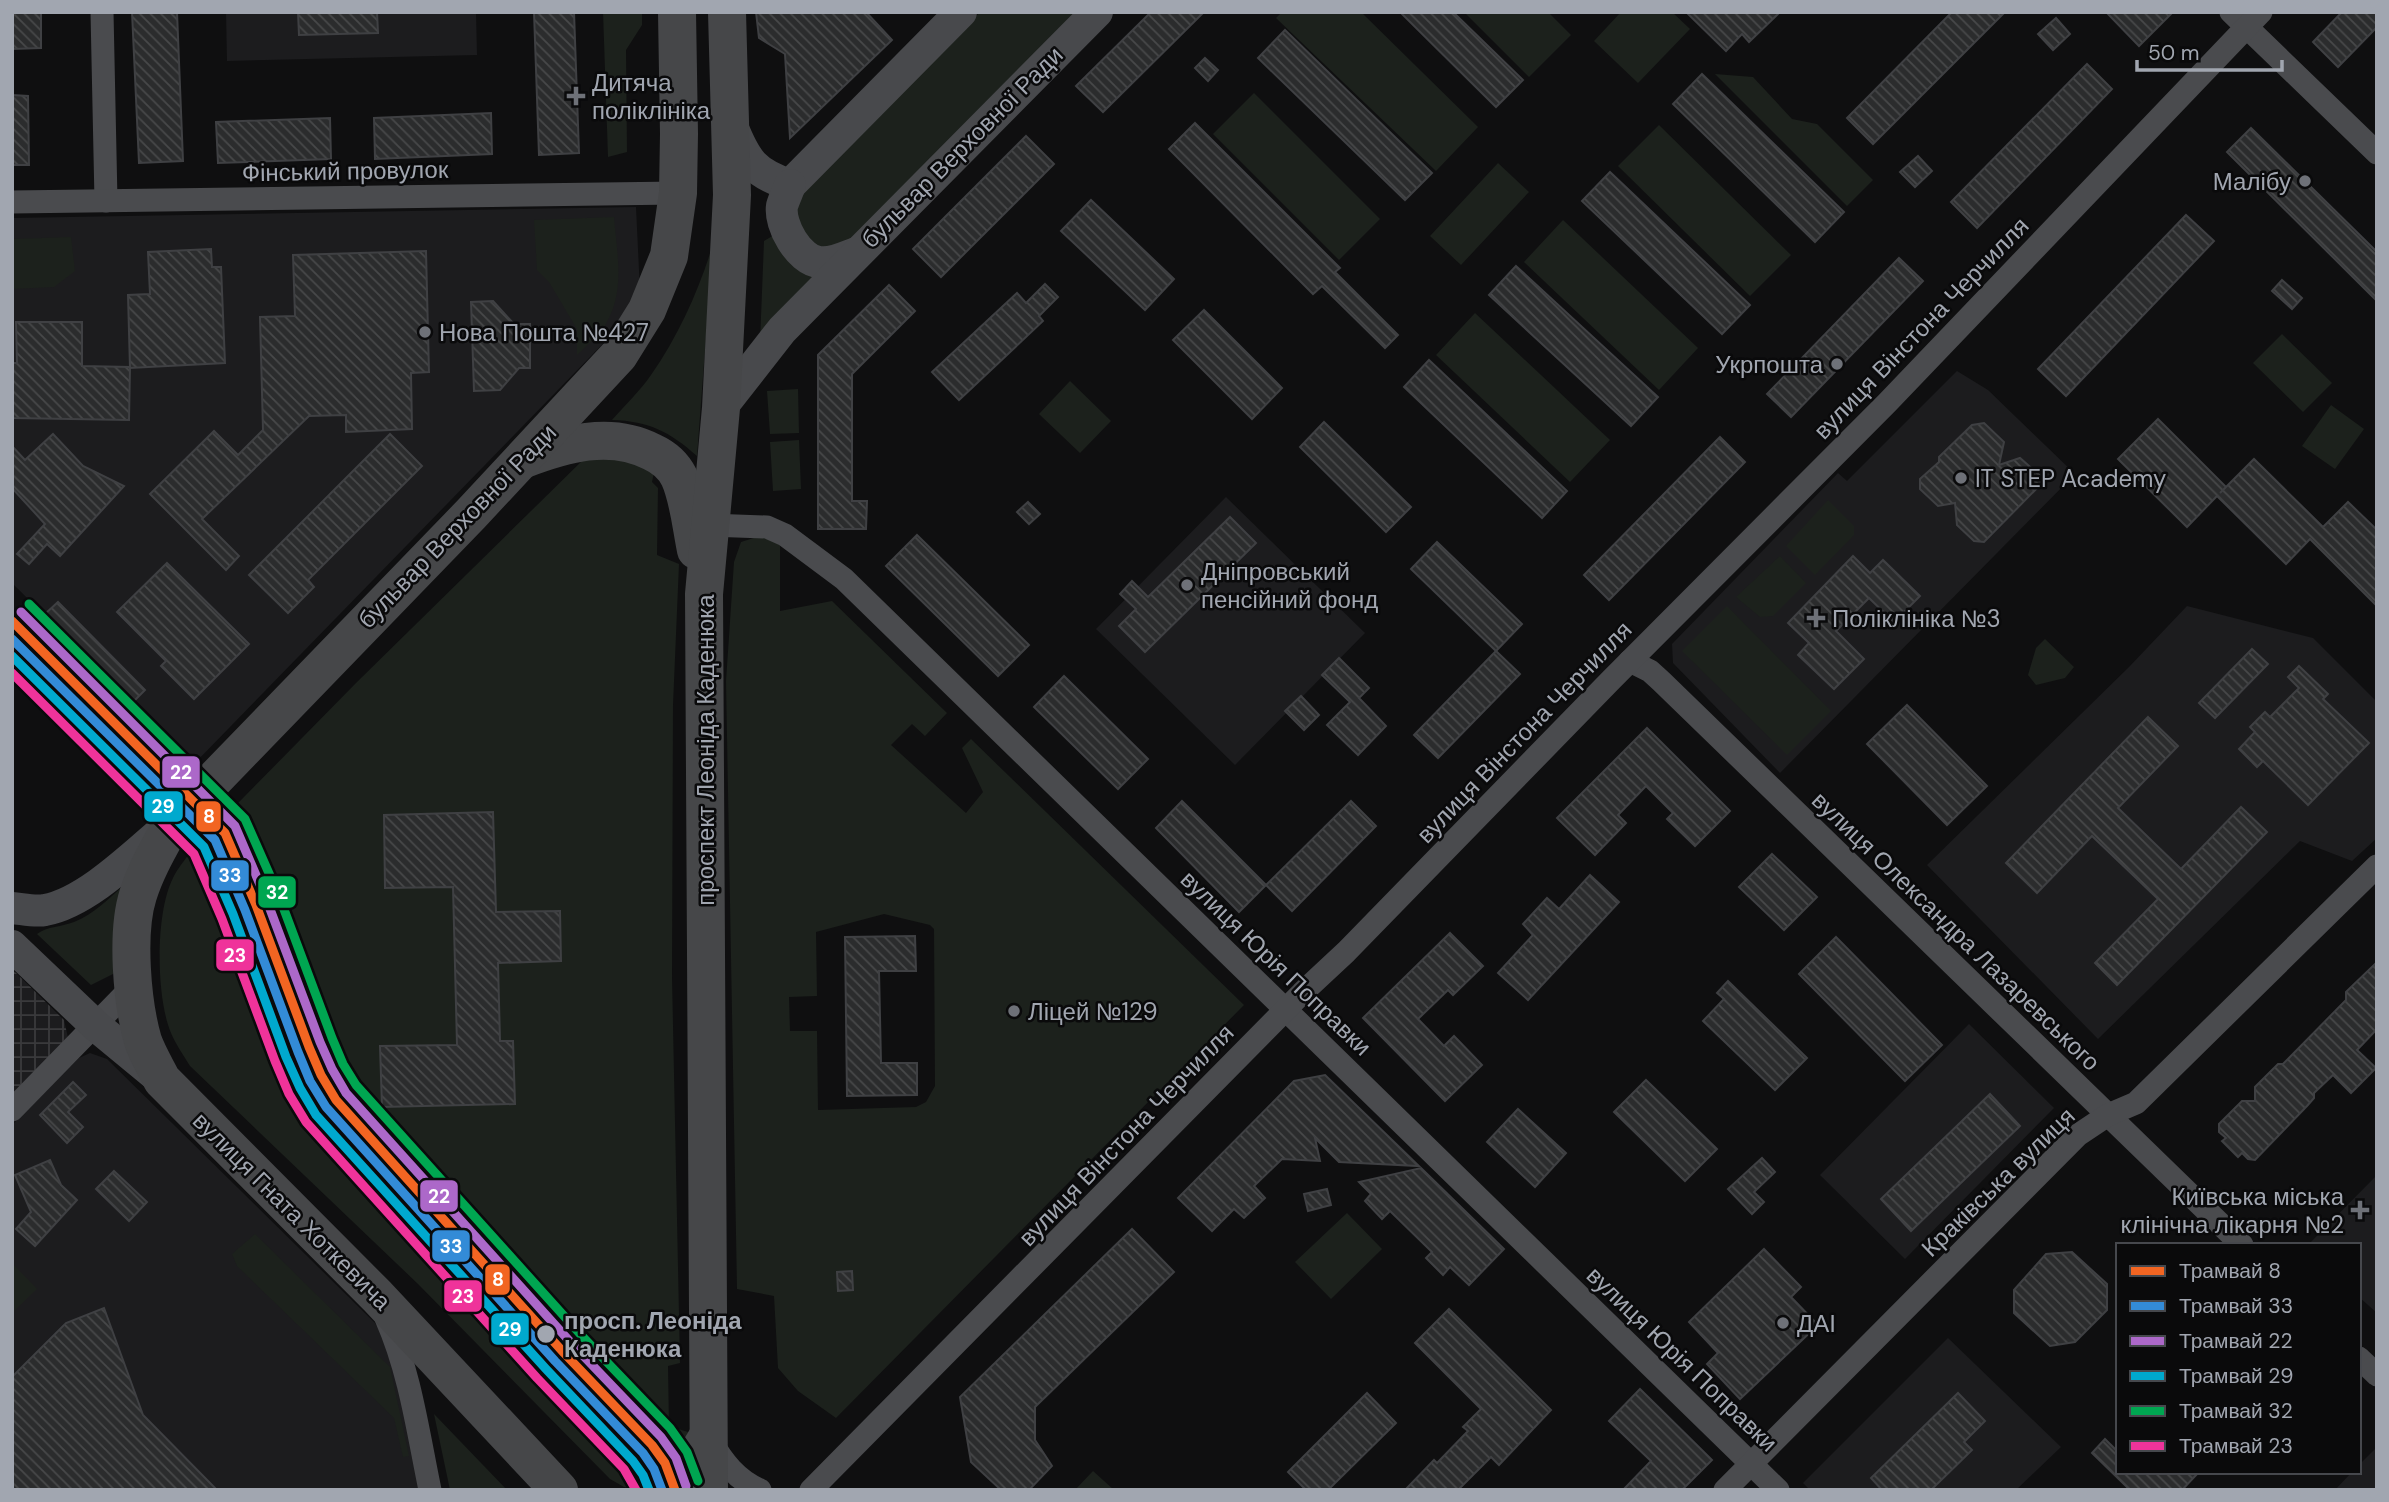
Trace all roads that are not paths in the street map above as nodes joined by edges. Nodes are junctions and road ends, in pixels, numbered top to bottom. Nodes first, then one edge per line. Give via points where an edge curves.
1 (102, 12) edge
2 (677, 12) edge
3 (727, 12) edge
4 (961, 12) edge
5 (1097, 12) edge
6 (2246, 17) edge
7 (731, 124) junction
8 (2377, 153) edge
9 (790, 185) junction
10 (678, 193) junction
11 (106, 201) junction
12 (12, 202) edge
13 (856, 253) junction
14 (721, 408) junction
15 (521, 461) junction
16 (709, 525) junction
17 (704, 593) junction
18 (1630, 661) junction
19 (173, 822) junction
20 (2377, 866) edge
21 (12, 908) edge
22 (12, 946) edge
23 (133, 986) junction
24 (1285, 1010) junction
25 (96, 1026) junction
26 (162, 1080) junction
27 (12, 1110) edge
28 (2108, 1115) junction
29 (2240, 1243) edge
30 (377, 1296) junction
31 (2361, 1361) edge
32 (2377, 1376) edge
33 (708, 1436) junction
34 (531, 1460) junction
35 (1751, 1463) junction
36 (814, 1486) edge
37 (430, 1490) edge
38 (559, 1490) edge
39 (582, 1490) edge
40 (671, 1490) edge
41 (709, 1490) edge
42 (760, 1490) edge
43 (791, 1490) edge
44 (1725, 1490) edge
45 (1778, 1490) edge

1 - 11 street
2 - 10 highway
3 - 7 highway, проспект Леоніда Каденюка
4 - 9 street
5 - 13 street, бульвар Верховної Ради
6 - 8 street
6 - 18 street, вулиця Вінстона Черчилля via 1887,402
7 - 9 street via 755,169
7 - 14 highway, проспект Леоніда Каденюка
9 - 13 street, бульвар Верховної Ради via 782,208 786,228 805,255 816,262 829,262
10 - 11 street, Фінський провулок
10 - 15 highway, бульвар Верховної Ради via 669,256 647,310 619,355
11 - 12 street, Фінський провулок
13 - 14 street, бульвар Верховної Ради via 782,330
14 - 16 highway, проспект Леоніда Каденюка
15 - 17 highway via 548,450 602,440 625,441 664,458 678,475 687,501
15 - 19 highway, бульвар Верховної Ради
16 - 17 highway, проспект Леоніда Каденюка
16 - 24 street, вулиця Юрія Поправки via 767,527 844,579
17 - 33 highway, проспект Леоніда Каденюка
18 - 24 street, вулиця Вінстона Черчилля
18 - 28 street, вулиця Олександра Лазаревського via 1661,681
19 - 21 street, бульвар Верховної Ради via 91,890 67,904 43,911
19 - 23 highway, бульвар Верховної Ради via 137,897
20 - 28 street, Краківська вулиця via 2136,1103
22 - 25 street, вулиця Гната Хоткевича
23 - 25 street
23 - 26 highway, бульвар Верховної Ради via 144,1044
24 - 35 street, вулиця Юрія Поправки
24 - 36 street, вулиця Вінстона Черчилля
25 - 26 street, вулиця Гната Хоткевича
25 - 27 street
26 - 30 highway, вулиця Гната Хоткевича
28 - 29 street, вулиця Олександра Лазаревського
28 - 35 street, Краківська вулиця via 2078,1135
30 - 34 highway, вулиця Гната Хоткевича
30 - 37 street via 396,1339
31 - 32 street
33 - 40 highway
33 - 41 highway, проспект Леоніда Каденюка
33 - 42 street via 724,1463
34 - 38 highway, вулиця Гната Хоткевича
34 - 39 highway
35 - 44 street, Краківська вулиця
35 - 45 street, вулиця Юрія Поправки
36 - 43 street, вулиця Вінстона Черчилля

